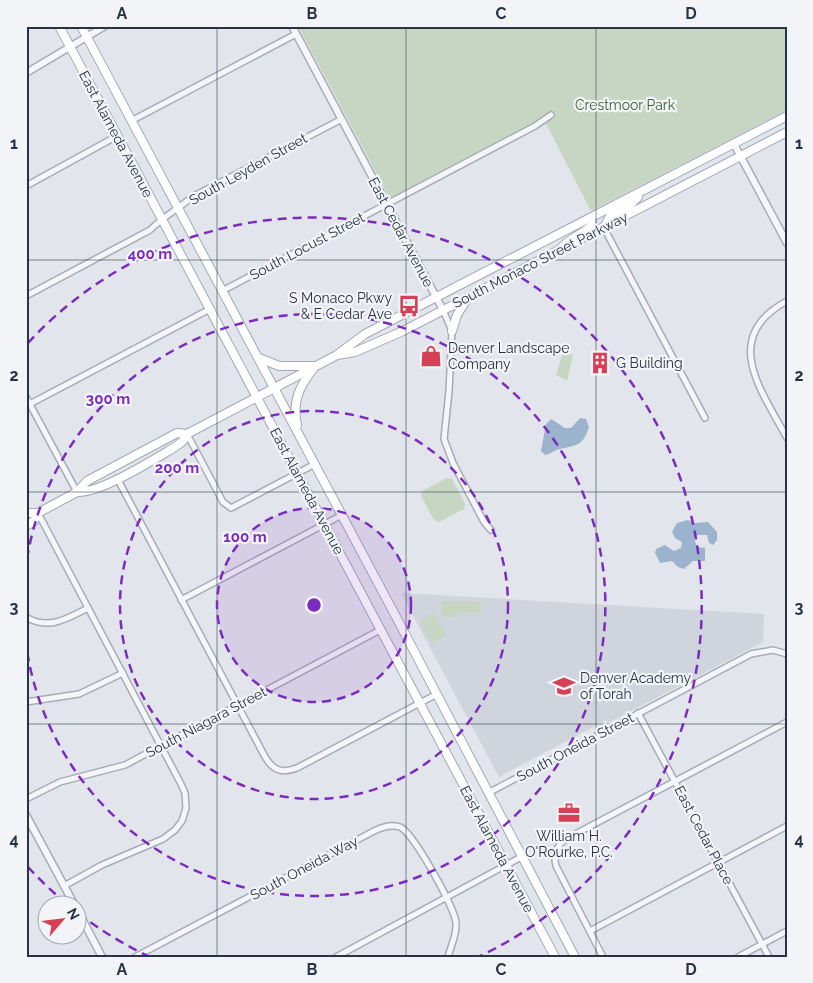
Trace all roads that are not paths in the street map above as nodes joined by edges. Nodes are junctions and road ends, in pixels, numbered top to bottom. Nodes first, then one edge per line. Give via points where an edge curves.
1 (58, 26) edge
2 (81, 26) edge
3 (104, 26) edge
4 (292, 26) edge
5 (296, 34) junction
6 (87, 38) junction
7 (70, 48) junction
8 (26, 73) edge
9 (550, 116) dead end
10 (787, 116) edge
11 (342, 119) junction
12 (131, 121) junction
13 (787, 132) edge
14 (117, 136) junction
15 (734, 144) junction
16 (740, 157) junction
17 (26, 186) edge
18 (645, 190) junction
19 (387, 204) junction
20 (178, 209) junction
21 (162, 218) junction
22 (591, 219) junction
23 (604, 228) junction
24 (787, 242) edge
25 (556, 253) junction
26 (222, 290) junction
27 (26, 296) edge
28 (470, 297) junction
29 (436, 298) junction
30 (787, 301) edge
31 (210, 309) junction
32 (443, 310) junction
33 (452, 331) junction
34 (337, 355) junction
35 (258, 357) junction
36 (315, 366) junction
37 (274, 387) junction
38 (26, 397) edge
39 (256, 397) junction
40 (28, 405) edge
41 (705, 418) dead end
42 (187, 434) junction
43 (299, 434) junction
44 (787, 438) edge
45 (316, 464) junction
46 (298, 474) junction
47 (117, 478) junction
48 (77, 492) junction
49 (26, 513) edge
50 (38, 513) junction
51 (342, 514) junction
52 (324, 524) junction
53 (26, 526) edge
54 (491, 530) dead end
55 (181, 600) junction
56 (88, 608) junction
57 (26, 617) edge
58 (380, 630) junction
59 (787, 654) edge
60 (123, 673) junction
61 (438, 694) junction
62 (26, 702) edge
63 (419, 704) junction
64 (237, 706) junction
65 (638, 713) junction
66 (787, 722) edge
67 (162, 746) junction
68 (675, 781) junction
69 (490, 792) junction
70 (26, 799) edge
71 (26, 815) edge
72 (787, 826) edge
73 (523, 856) junction
74 (719, 862) junction
75 (505, 866) junction
76 (64, 886) junction
77 (70, 896) edge
78 (445, 898) junction
79 (88, 930) edge
80 (590, 931) junction
81 (787, 931) edge
82 (762, 944) junction
83 (102, 957) edge
84 (135, 957) edge
85 (336, 957) edge
86 (448, 957) edge
87 (555, 957) edge
88 (575, 957) edge
89 (604, 957) edge
90 (738, 957) edge
91 (769, 957) edge

1 - 7 main road, East Alameda Avenue
2 - 6 main road, East Alameda Avenue
3 - 6 street
4 - 5 street, East Cedar Avenue
5 - 11 street, East Cedar Avenue
5 - 12 street
6 - 7 street
6 - 12 main road, East Alameda Avenue
7 - 8 street
7 - 14 main road, East Alameda Avenue
9 - 19 street, South Locust Street
10 - 15 main road, South Monaco Street Parkway
11 - 19 street, East Cedar Avenue
11 - 20 street, South Leyden Street via 192,197
12 - 20 main road, East Alameda Avenue
13 - 16 main road, South Monaco Street Parkway
14 - 17 street
14 - 21 main road, East Alameda Avenue
15 - 16 street
15 - 18 main road, South Monaco Street Parkway
16 - 23 main road, South Monaco Street Parkway
16 - 24 street
18 - 22 main road, South Monaco Street Parkway
18 - 23 main road via 630,205 610,216
19 - 26 street, South Locust Street
19 - 29 street, East Cedar Avenue
20 - 21 street, South Leyden Street
20 - 26 main road, East Alameda Avenue
21 - 27 street, South Leyden Street via 150,230
21 - 31 main road, East Alameda Avenue
22 - 25 main road via 592,225 587,230 569,239
22 - 29 main road, South Monaco Street Parkway
23 - 25 main road, South Monaco Street Parkway
23 - 41 street
25 - 28 main road, South Monaco Street Parkway
26 - 35 main road, East Alameda Avenue
28 - 32 main road, South Monaco Street Parkway
28 - 33 main road via 457,314
29 - 32 street, East Cedar Avenue
29 - 34 main road, South Monaco Street Parkway via 365,334
30 - 44 street via 769,312 760,323 749,356 756,381
31 - 39 main road, East Alameda Avenue
31 - 40 street
32 - 33 street, East Cedar Avenue
32 - 34 main road, South Monaco Street Parkway via 367,348
33 - 54 street, East Cedar Avenue via 444,439 453,462
34 - 36 main road, South Monaco Street Parkway
35 - 36 main road via 279,366
35 - 37 main road, East Alameda Avenue
36 - 37 main road, South Monaco Street Parkway
36 - 43 main road via 296,398
37 - 39 main road, South Monaco Street Parkway
37 - 43 main road, East Alameda Avenue
38 - 40 street
39 - 42 main road, South Monaco Street Parkway
39 - 46 main road, East Alameda Avenue
40 - 48 street
42 - 46 street via 223,502 231,508
42 - 47 main road via 175,447
42 - 48 main road via 177,433 87,481
43 - 45 main road, East Alameda Avenue
45 - 46 street
45 - 51 main road, East Alameda Avenue
46 - 52 main road, East Alameda Avenue
47 - 48 main road via 91,492
47 - 55 street
48 - 50 main road
49 - 50 main road
50 - 53 main road
50 - 56 street
51 - 52 street
51 - 61 main road, East Alameda Avenue
52 - 55 street
52 - 58 main road, East Alameda Avenue
55 - 64 street
56 - 57 street via 51,624
56 - 60 street
58 - 63 main road, East Alameda Avenue
58 - 64 street, South Niagara Street
59 - 65 street, South Oneida Street via 767,650 751,654
60 - 62 street via 79,694
60 - 67 street
61 - 63 street
61 - 69 main road, East Alameda Avenue
63 - 64 street via 297,768 284,771 275,769 266,760
63 - 75 main road, East Alameda Avenue
64 - 67 street, South Niagara Street
65 - 68 street, East Cedar Place
65 - 69 street, South Oneida Street
66 - 68 street
67 - 70 street, South Niagara Street via 118,768 60,782
67 - 76 street via 185,794 186,808 179,827 163,839 102,865
68 - 74 street, East Cedar Place
68 - 80 street via 566,839 557,847 554,855 558,871
69 - 73 main road, East Alameda Avenue
71 - 76 street
72 - 74 street
73 - 75 street
73 - 88 main road, East Alameda Avenue
74 - 80 street
74 - 82 street, East Cedar Place
75 - 78 street
75 - 87 main road, East Alameda Avenue
76 - 77 street
78 - 84 street, South Oneida Way via 413,839 400,828 388,826
78 - 85 street
78 - 86 street, South Oneida Way via 456,924
79 - 83 street
80 - 89 street
81 - 82 street
82 - 90 street
82 - 91 street, East Cedar Place

